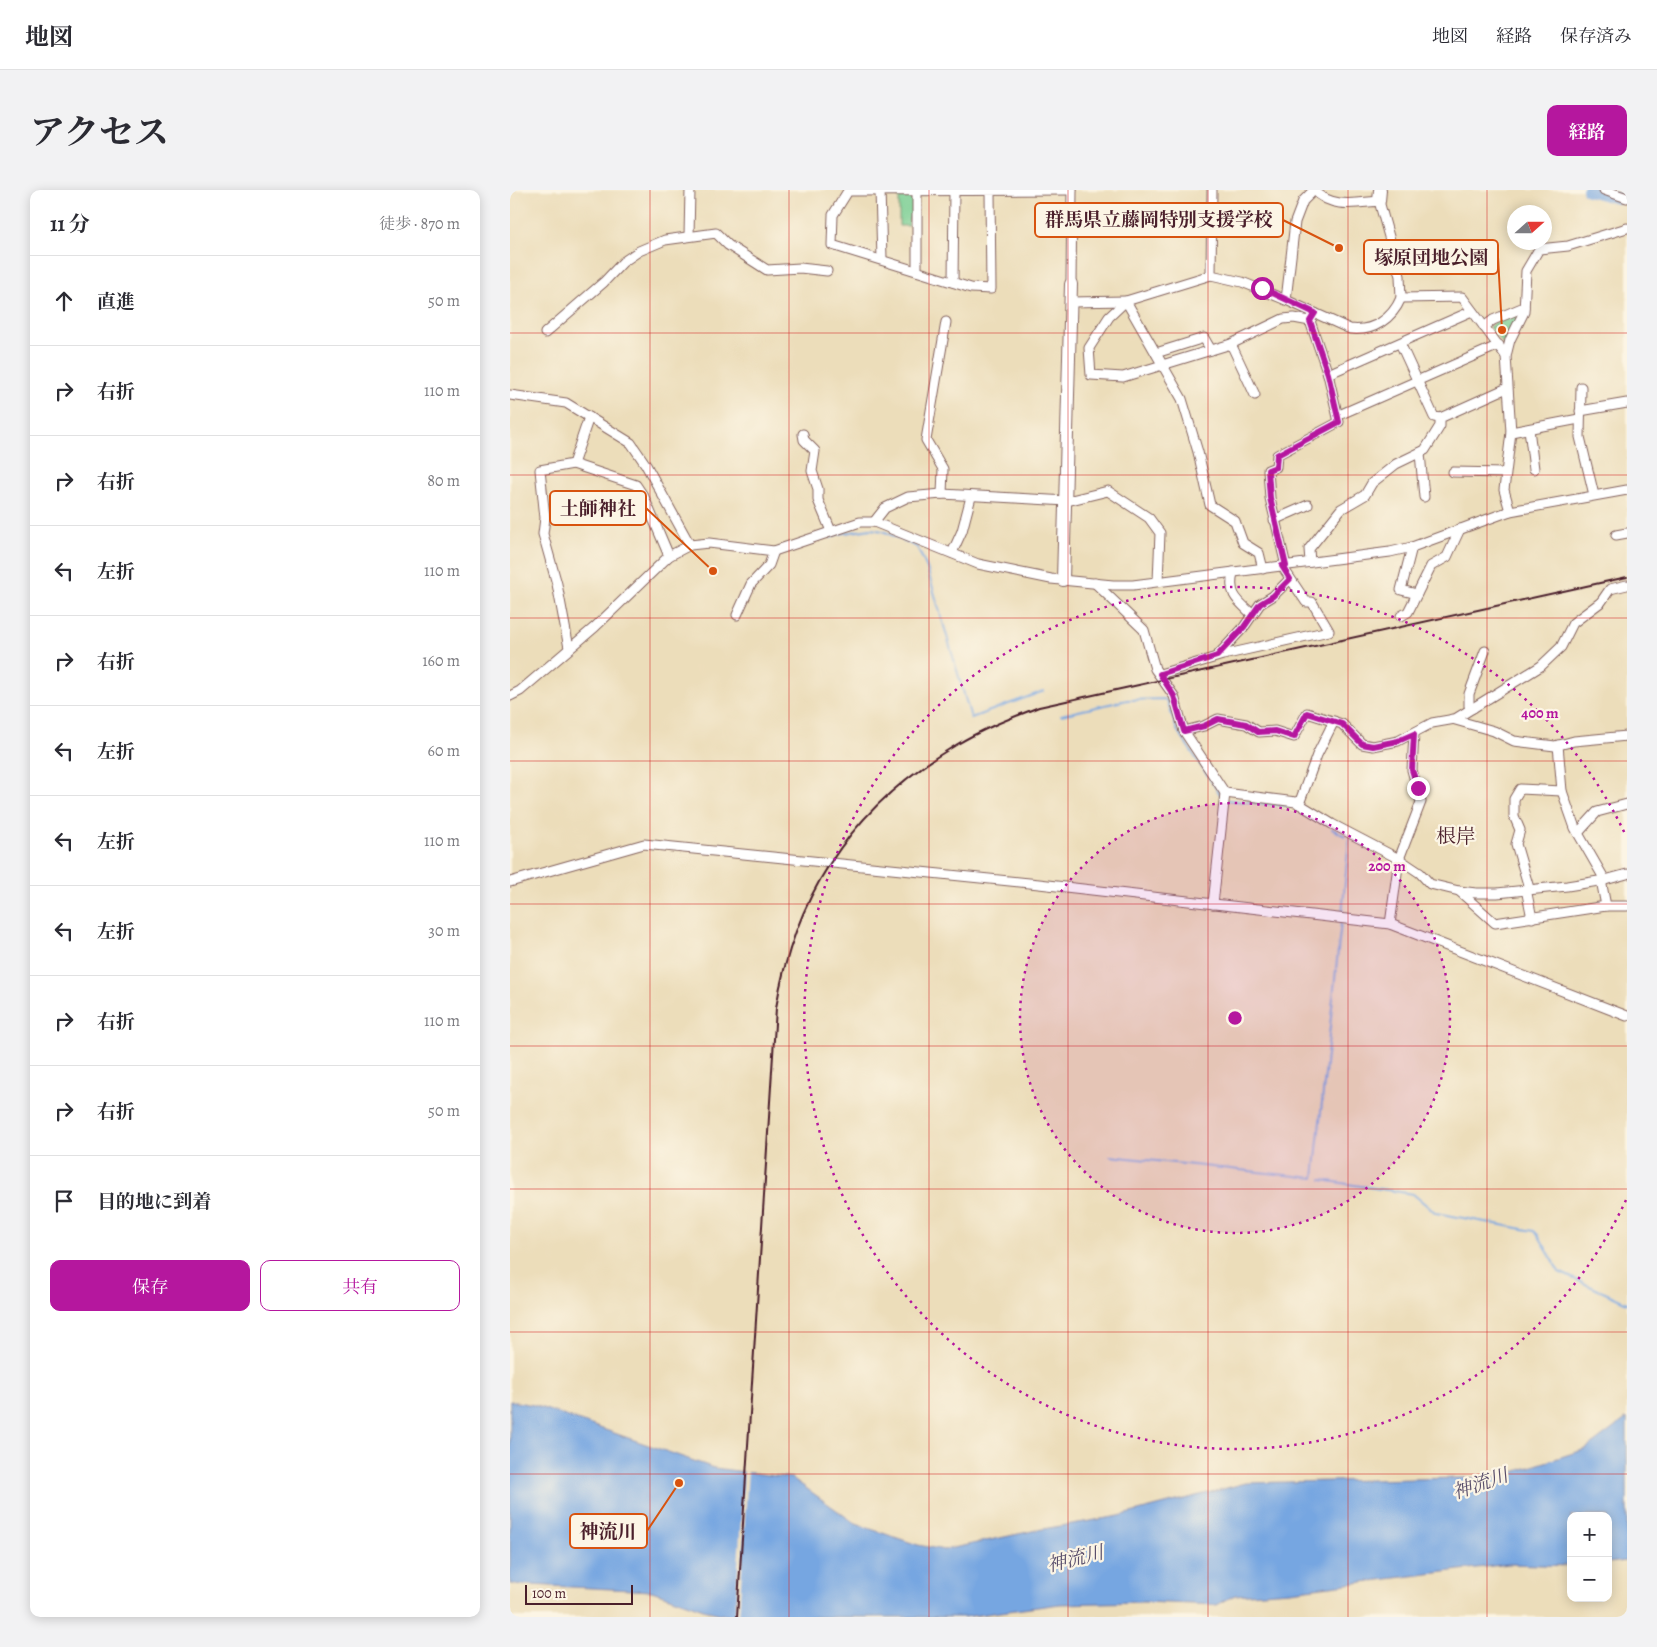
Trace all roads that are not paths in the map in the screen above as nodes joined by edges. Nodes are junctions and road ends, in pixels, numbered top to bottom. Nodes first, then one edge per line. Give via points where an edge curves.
1 (690, 190) edge
2 (1072, 190) edge
3 (1212, 190) edge
4 (1314, 190) edge
5 (1604, 190) edge
6 (880, 191) edge
7 (917, 191) junction
8 (954, 191) edge
9 (990, 191) edge
10 (1380, 196) edge
11 (1627, 198) edge
12 (1627, 228) edge
13 (689, 236) junction
14 (882, 259) junction
15 (917, 271) junction
16 (827, 272) dead end
17 (1210, 275) junction
18 (953, 282) junction
19 (1071, 284) joint
20 (1401, 298) junction
21 (1286, 300) junction
22 (1126, 301) junction
23 (1070, 302) junction
24 (1524, 307) junction
25 (1472, 311) junction
26 (1313, 317) junction
27 (946, 322) dead end
28 (1484, 327) junction
29 (545, 333) dead end
30 (1400, 343) junction
31 (1231, 344) junction
32 (1499, 345) junction
33 (1211, 350) junction
34 (1156, 353) junction
35 (1506, 356) junction
36 (1162, 366) junction
37 (1328, 374) junction
38 (1417, 380) junction
39 (1581, 387) dead end
40 (1507, 388) junction
41 (510, 395) edge
42 (1255, 395) dead end
43 (1627, 403) edge
44 (1580, 415) junction
45 (1339, 416) junction
46 (589, 417) junction
47 (1440, 418) junction
48 (1529, 428) junction
49 (1511, 432) junction
50 (804, 434) dead end
51 (1420, 453) junction
52 (573, 464) junction
53 (1534, 470) dead end
54 (1453, 472) dead end
55 (1504, 473) junction
56 (1627, 490) edge
57 (942, 494) junction
58 (1594, 495) junction
59 (971, 497) junction
60 (1424, 497) dead end
61 (1067, 501) junction
62 (1308, 505) dead end
63 (1510, 511) junction
64 (1274, 520) junction
65 (874, 522) junction
66 (1460, 529) junction
67 (830, 531) junction
68 (1627, 532) edge
69 (1616, 535) dead end
70 (690, 545) junction
71 (1412, 547) junction
72 (774, 551) junction
73 (952, 553) junction
74 (669, 556) junction
75 (1310, 562) junction
76 (1284, 566) junction
77 (1263, 569) junction
78 (1233, 572) junction
79 (1290, 579) junction
80 (1063, 580) junction
81 (1158, 581) junction
82 (1095, 583) junction
83 (1627, 585) edge
84 (1417, 594) junction
85 (737, 615) dead end
86 (1253, 615) junction
87 (1401, 616) dead end
88 (569, 648) junction
89 (1484, 651) dead end
90 (1217, 656) junction
91 (1160, 674) junction
92 (510, 696) edge
93 (1474, 708) junction
94 (1452, 719) junction
95 (1334, 721) junction
96 (1184, 731) junction
97 (1414, 734) junction
98 (1627, 736) edge
99 (1558, 745) junction
100 (1562, 791) junction
101 (1225, 794) junction
102 (1299, 804) junction
103 (1627, 804) edge
104 (1578, 833) junction
105 (1399, 859) junction
106 (1627, 874) edge
107 (1603, 880) junction
108 (510, 882) edge
109 (1527, 889) junction
110 (1459, 891) junction
111 (1212, 904) junction
112 (1606, 906) junction
113 (1627, 906) edge
114 (1532, 918) junction
115 (1390, 924) junction
116 (1627, 1016) edge

1 - 13 street
2 - 9 street
2 - 19 street
3 - 17 street
4 - 10 street via 1328,202 1337,204
4 - 21 street via 1303,201 1295,222
5 - 11 street
6 - 7 street
6 - 14 street
6 - 14 street via 848,191 833,215 832,244
7 - 8 street
7 - 15 street
8 - 9 street
8 - 18 street
9 - 18 street via 991,289 971,288
10 - 20 street via 1400,276
12 - 24 street via 1568,246 1539,249 1526,271
13 - 16 street via 716,233 728,245 767,270 800,268
13 - 29 street via 665,240 639,251
14 - 15 street
15 - 18 street
17 - 21 street via 1248,284
17 - 22 street
19 - 23 street
20 - 25 street via 1462,297
20 - 26 street via 1380,324 1361,330
21 - 26 street
22 - 23 street
22 - 34 street
22 - 36 street via 1108,317 1089,348 1091,375 1123,378
23 - 61 street
24 - 28 street via 1492,320
24 - 35 street
25 - 28 street
25 - 30 street
26 - 31 street via 1283,319
26 - 37 street
27 - 57 street via 926,440 943,469
28 - 32 street
30 - 37 street
30 - 38 street
31 - 33 street
31 - 42 street
32 - 35 street
32 - 38 street
33 - 34 street via 1204,338
33 - 36 street
34 - 36 street
35 - 40 street
36 - 77 street via 1182,399 1210,505 1235,521 1243,543 1258,553
37 - 45 street
38 - 45 street
38 - 47 street via 1434,417
39 - 44 street
40 - 47 street
40 - 49 street
41 - 46 street via 566,402
43 - 44 street
44 - 48 street
44 - 58 street via 1582,454
45 - 64 street via 1339,422 1277,455 1276,467 1268,470
46 - 52 street
46 - 70 street via 635,447
47 - 51 street via 1440,426
48 - 49 street
48 - 53 street
49 - 55 street
50 - 67 street via 804,440 814,451 812,471 818,500
51 - 60 street
51 - 75 street via 1396,464 1372,483 1365,494 1341,509 1310,549
52 - 74 street via 636,485
52 - 88 street via 540,470 545,518 543,534 557,584
54 - 55 street
55 - 63 street via 1504,490
56 - 58 street
57 - 59 street
57 - 65 street via 908,497 885,508
58 - 63 street
59 - 61 street
59 - 73 street
61 - 80 street
61 - 81 street via 1108,491 1149,518 1160,532
62 - 64 street
63 - 66 street
64 - 76 street
65 - 67 street via 860,522
65 - 73 street
66 - 71 street
66 - 84 street via 1447,557 1431,566
67 - 72 street
68 - 69 street
70 - 72 street via 709,543
70 - 74 street
71 - 75 street
71 - 84 street via 1401,590
72 - 85 street via 769,565 751,584
73 - 80 street via 978,564
74 - 88 street
75 - 76 street
76 - 77 street
76 - 79 street
77 - 78 street
78 - 81 street
78 - 86 street via 1230,584 1236,599
79 - 86 street via 1260,604
79 - 90 street via 1306,602 1312,602 1329,632
80 - 82 street
81 - 82 street
82 - 91 street via 1144,630 1155,669
83 - 93 street via 1610,589 1601,602 1573,623 1561,647 1541,666
84 - 87 street via 1408,612
86 - 90 street
88 - 92 street via 518,693
89 - 93 street via 1469,694 1469,706
90 - 91 street
91 - 96 street via 1174,696
93 - 94 street
94 - 97 street via 1432,723
94 - 99 street via 1514,740
95 - 96 street via 1307,713 1294,737 1275,731 1258,732 1246,724 1218,719
95 - 97 street via 1342,724 1362,744 1373,746
95 - 102 street
96 - 101 street
97 - 105 street via 1412,770 1421,802
98 - 99 street
99 - 100 street
100 - 104 street
100 - 109 street via 1520,789 1514,799 1514,816 1520,830 1516,844
101 - 102 street
101 - 111 street
102 - 105 street
103 - 104 street via 1597,812
104 - 107 street
105 - 110 street via 1430,884
105 - 115 street
106 - 107 street
107 - 109 street
107 - 112 street
108 - 111 street via 644,844
109 - 110 street
109 - 114 street
110 - 114 street via 1495,923
111 - 115 street
112 - 113 street
112 - 114 street
115 - 116 street

